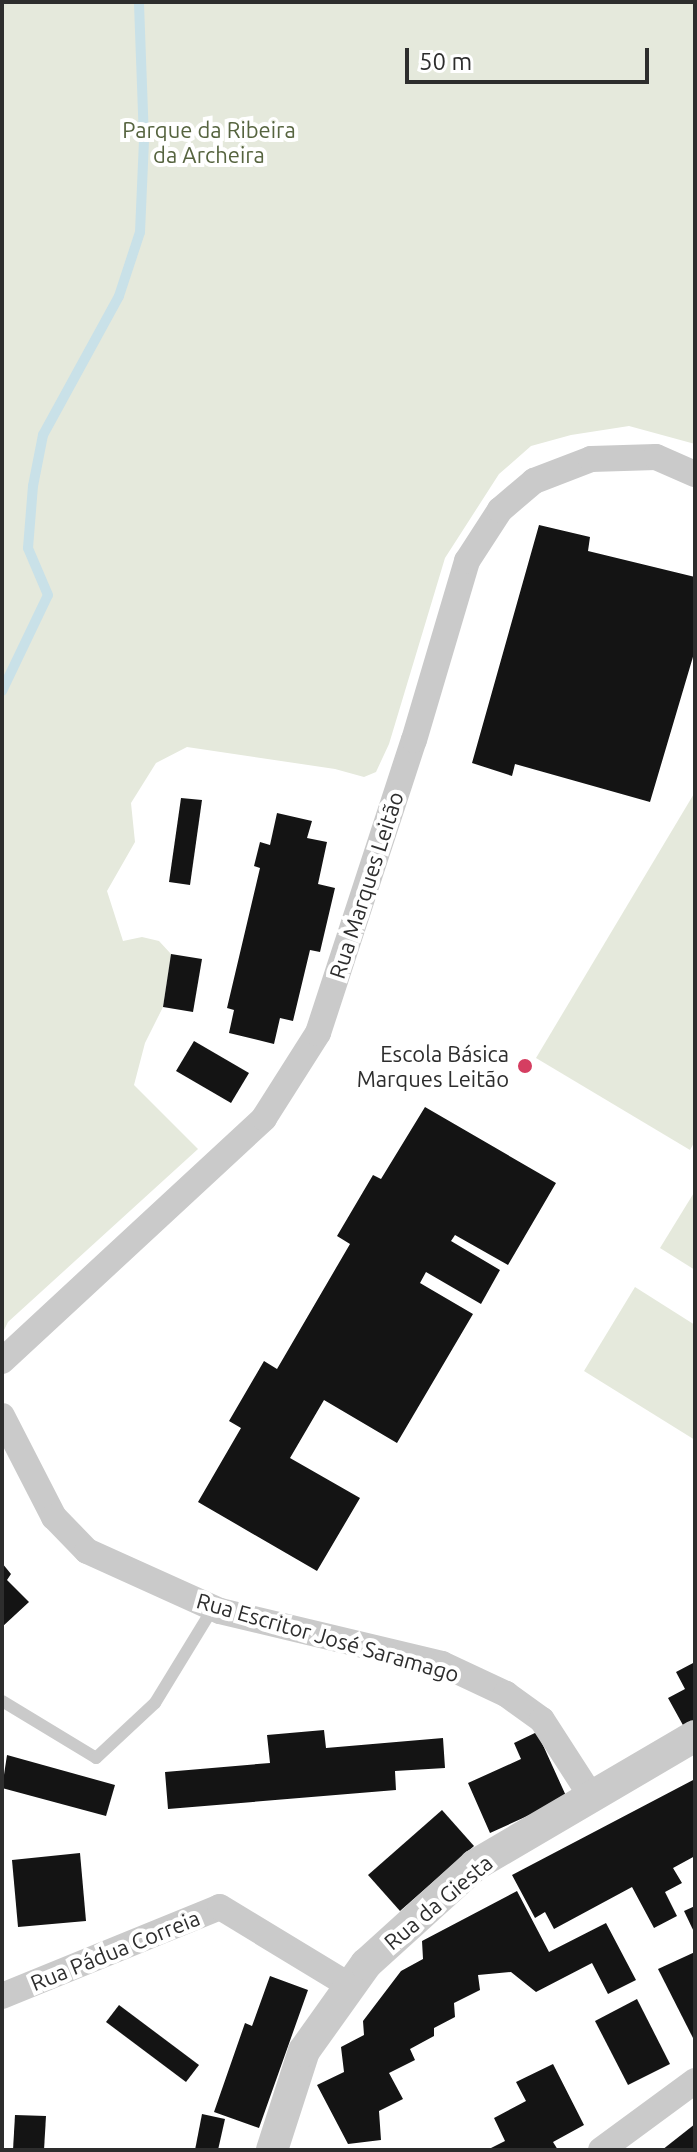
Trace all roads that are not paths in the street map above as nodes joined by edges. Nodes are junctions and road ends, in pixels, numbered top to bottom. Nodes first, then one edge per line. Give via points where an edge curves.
1 (695, 474) edge
2 (2, 1361) edge
3 (2, 1416) edge
4 (213, 1608) junction
5 (2, 1701) edge
6 (695, 1736) edge
7 (591, 1796) junction
8 (350, 1986) junction
9 (2, 1996) edge
10 (695, 2081) edge
11 (272, 2150) edge
12 (601, 2150) edge

1 - 2 street, Rua Marques Leitão via 656,457 591,459 534,481 500,510 467,561 318,1033 264,1118
3 - 4 street, Rua Escritor José Saramago via 54,1517 87,1551
4 - 5 lane via 155,1703 96,1758
4 - 7 street, Rua Escritor José Saramago via 442,1664 506,1694 542,1720
6 - 7 street, Rua da Giesta
7 - 8 street, Rua da Giesta via 475,1865 366,1964
8 - 9 street, Rua Pádua Correia via 220,1907
8 - 11 street, Rua da Giesta via 304,2051
10 - 12 street

